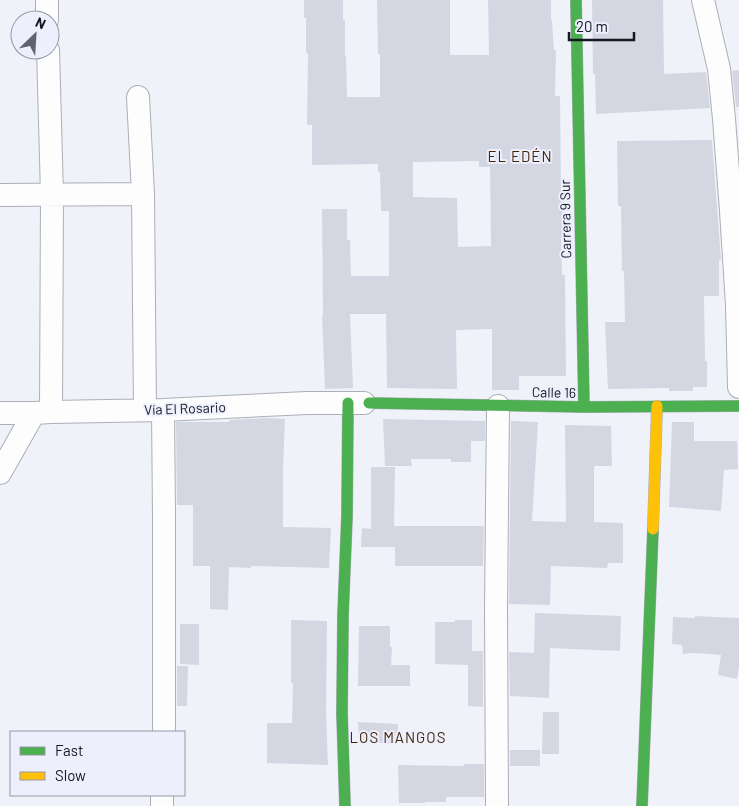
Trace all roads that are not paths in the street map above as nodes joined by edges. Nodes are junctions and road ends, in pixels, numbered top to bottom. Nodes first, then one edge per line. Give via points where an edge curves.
1 (576, 0) edge
2 (704, 0) edge
3 (48, 60) edge
4 (138, 97) dead end
5 (143, 194) junction
6 (0, 195) edge
7 (52, 195) junction
8 (739, 387) edge
9 (358, 403) junction
10 (498, 406) junction
11 (657, 406) junction
12 (739, 406) edge
13 (584, 407) junction
14 (154, 410) junction
15 (43, 412) junction
16 (0, 413) edge
17 (0, 473) edge
18 (164, 731) edge
19 (345, 806) edge
20 (497, 806) edge
21 (642, 806) edge

1 - 13 street, Carrera 9 Sur
2 - 8 street via 724,119 732,211
3 - 7 street
4 - 5 street
5 - 7 street
5 - 14 street
6 - 7 street
7 - 15 street
9 - 10 street, Calle 16
9 - 14 street, Vía El Rosario
9 - 19 street via 347,516 343,615
10 - 13 street, Calle 16
10 - 20 street
11 - 12 street, Calle 16
11 - 13 street, Calle 16
11 - 21 street
14 - 15 street, Vía El Rosario
14 - 18 street via 164,508
15 - 16 street, Vía El Rosario
15 - 17 street

